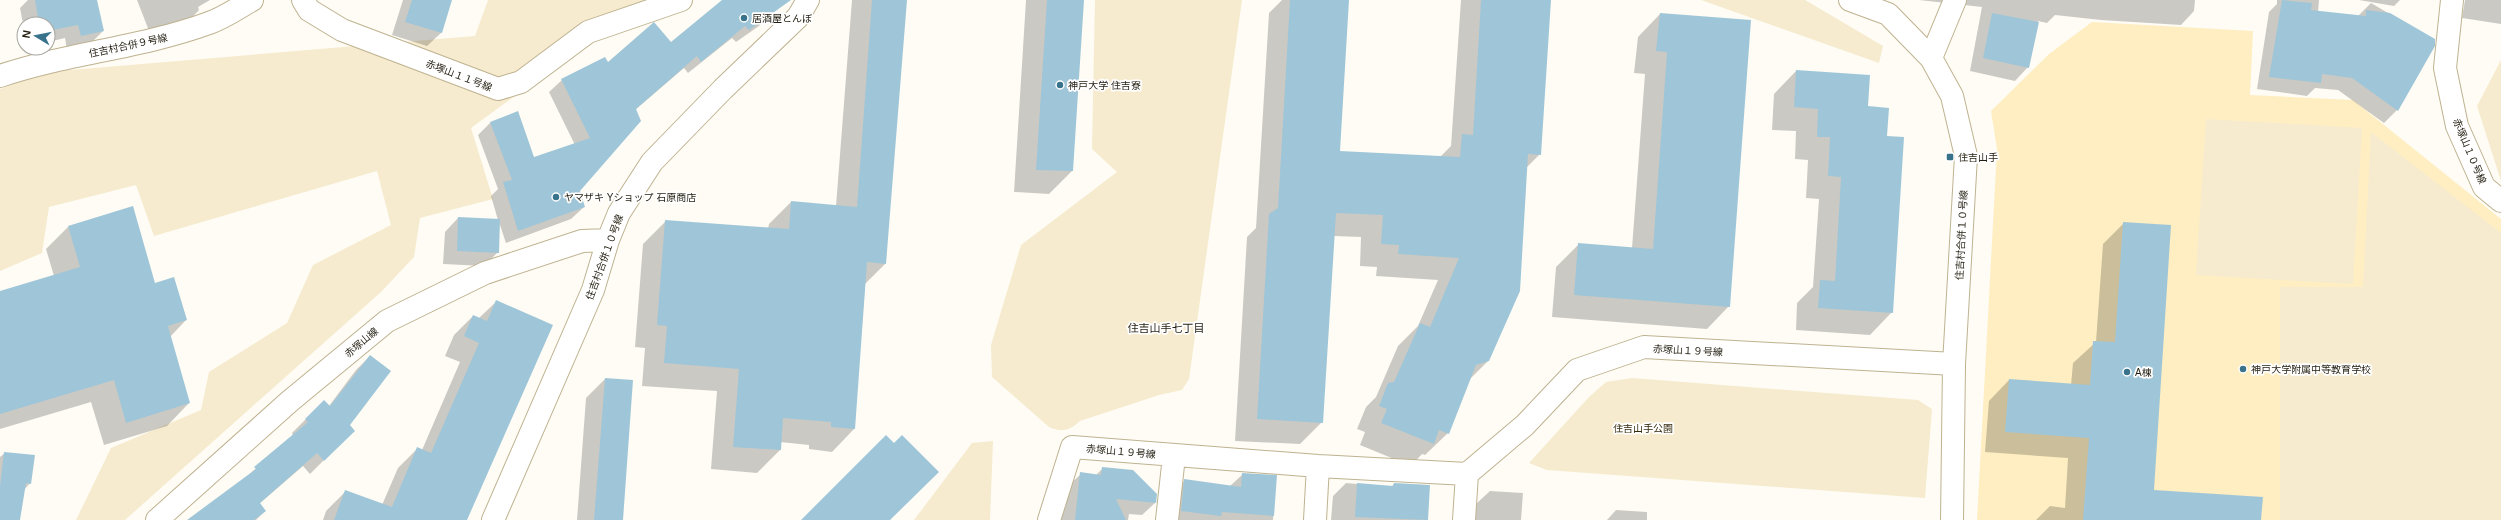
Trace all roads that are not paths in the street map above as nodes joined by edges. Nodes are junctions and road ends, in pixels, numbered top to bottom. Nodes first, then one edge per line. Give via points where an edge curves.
1 (252, 0) edge
2 (303, 0) edge
3 (681, 0) edge
4 (808, 0) edge
5 (1850, 0) edge
6 (1955, 0) edge
7 (2452, 0) edge
8 (1931, 58) junction
9 (0, 76) edge
10 (2501, 201) edge
11 (608, 240) junction
12 (1954, 364) junction
13 (1174, 456) junction
14 (1318, 466) junction
15 (1467, 474) junction
16 (157, 520) edge
17 (493, 520) edge
18 (1048, 520) edge
19 (1167, 520) edge
20 (1315, 520) edge
21 (1464, 520) edge
22 (1952, 520) edge

1 - 9 street, 住吉村合併９号線 via 211,23 163,38 33,65
2 - 3 street, 赤塚山１１号線 via 309,10 342,30 498,89 520,82 588,32
4 - 11 street, 住吉村合併１０号線 via 798,18 723,89 652,162 619,213
5 - 8 street, 住吉村合併１０号線 via 1888,14
6 - 8 street
7 - 10 street, 赤塚山１０号線 via 2444,68 2457,126 2484,187
8 - 12 street, 住吉村合併１０号線 via 1952,96 1966,156
11 - 16 street, 赤塚山線 via 582,241 485,273 387,321 290,401
11 - 17 street, 住吉村合併１０号線 via 593,290
12 - 15 street, 赤塚山１９号線 via 1644,347 1577,370 1525,425
12 - 22 street, 住吉村合併１０号線
13 - 14 street, 赤塚山１９号線
13 - 18 street, 赤塚山１９号線 via 1072,447
13 - 19 street
14 - 15 street, 赤塚山１９号線
14 - 20 street
15 - 21 street

